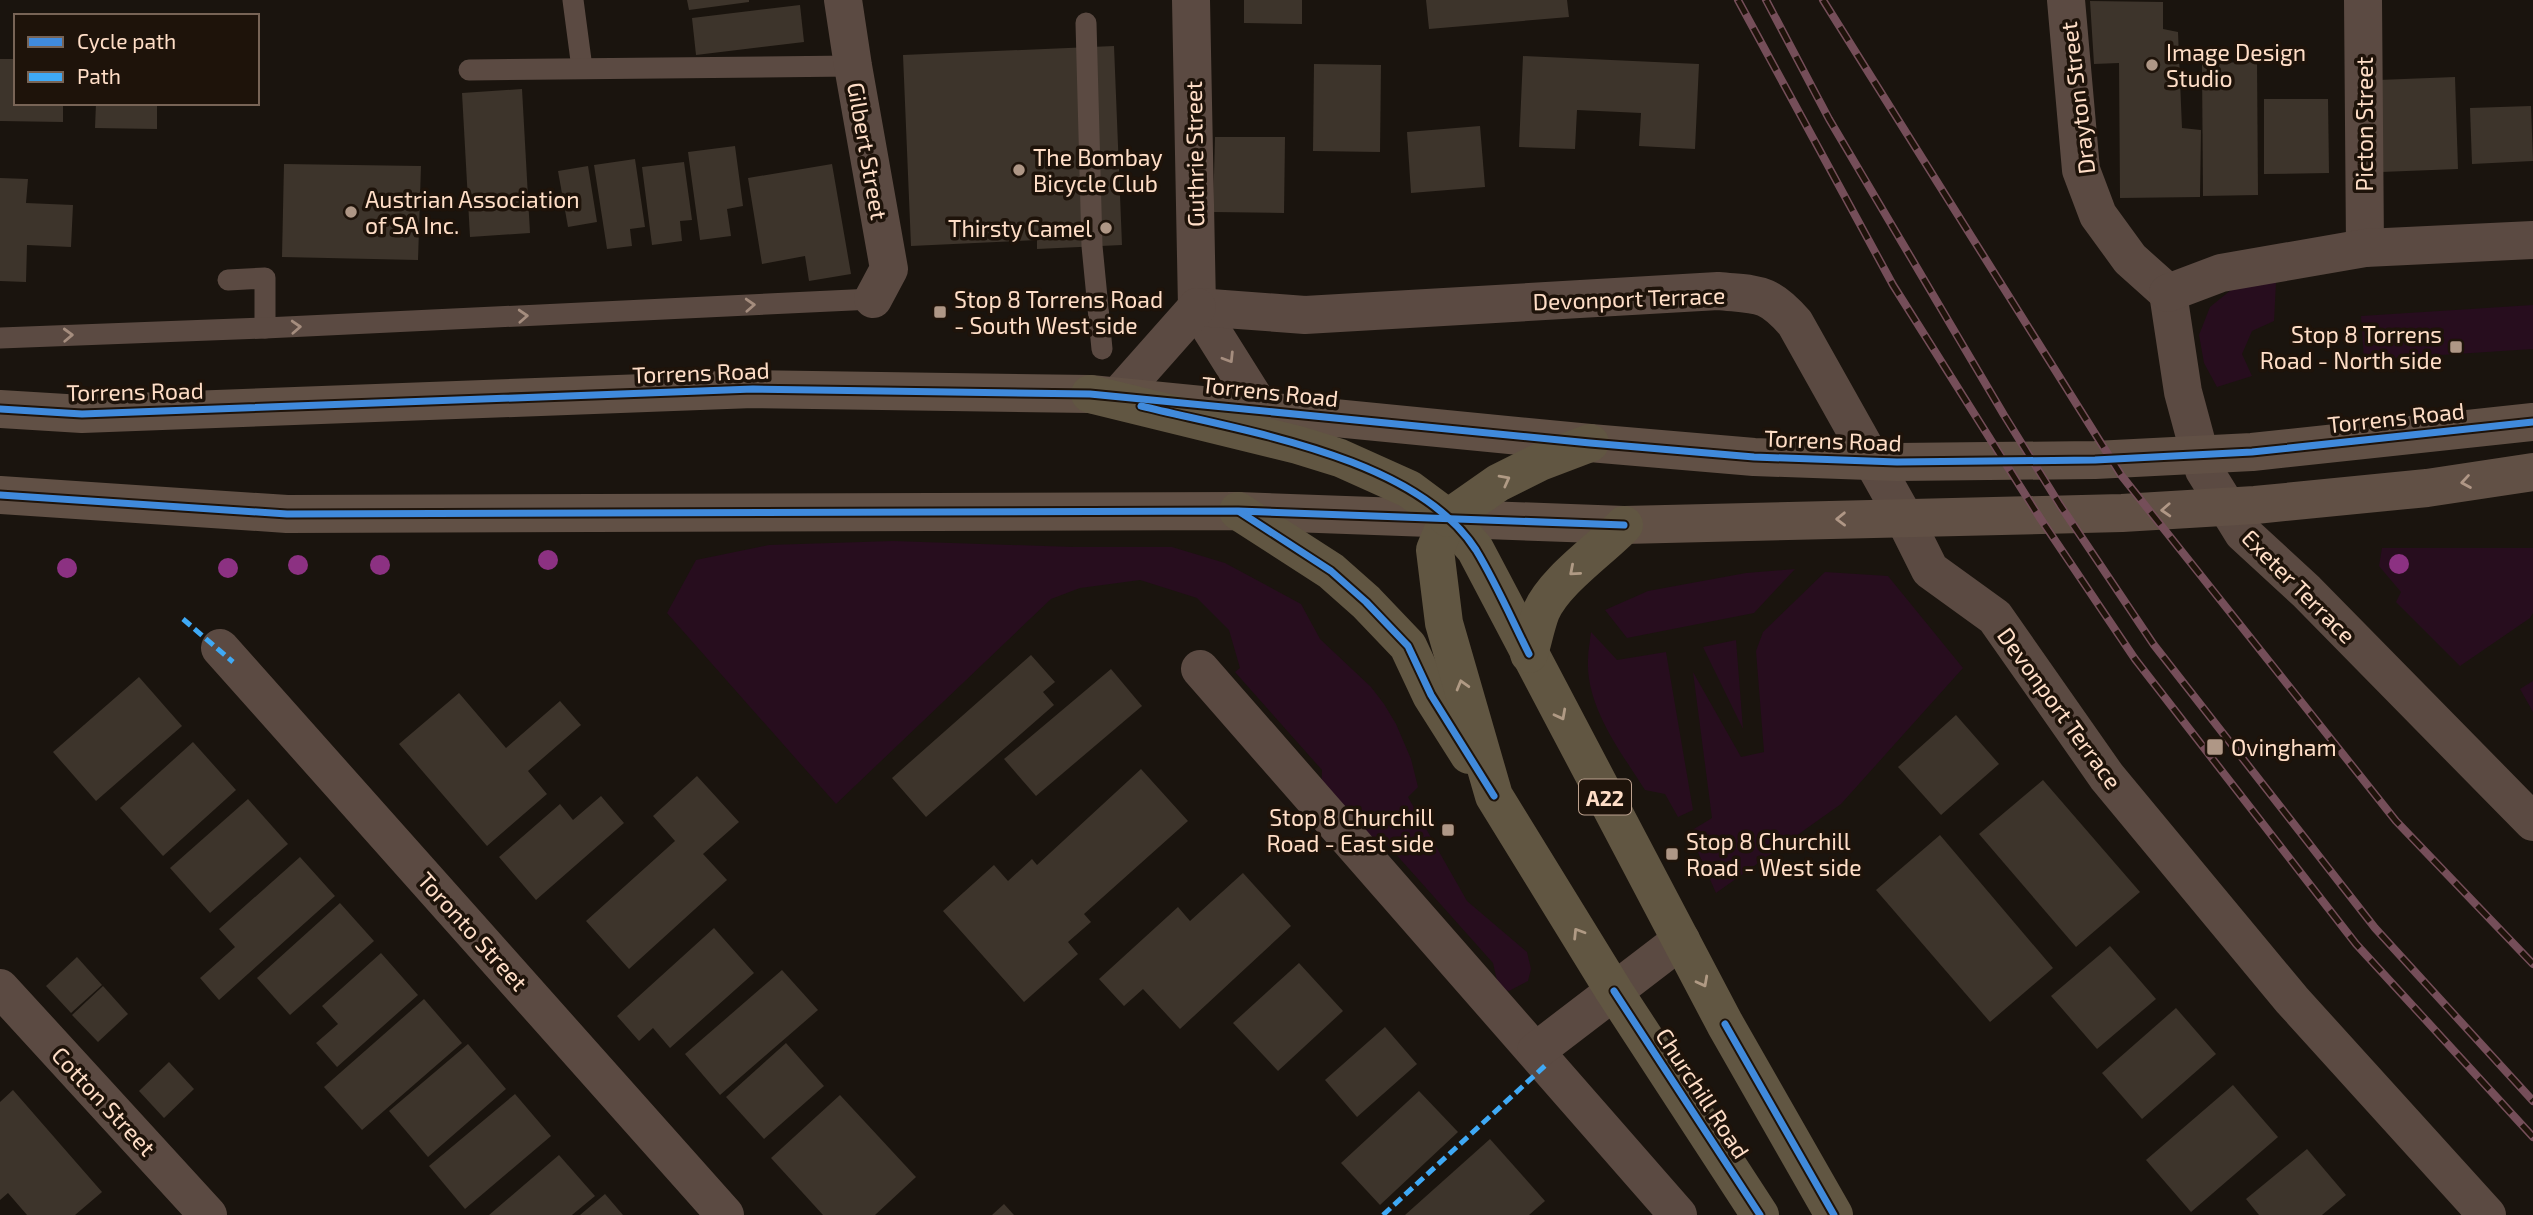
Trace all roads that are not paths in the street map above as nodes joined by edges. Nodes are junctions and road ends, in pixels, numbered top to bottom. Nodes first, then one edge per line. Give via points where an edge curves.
1 (573, 0) edge
2 (843, 0) edge
3 (1191, 0) edge
4 (2066, 0) edge
5 (2363, 0) edge
6 (1086, 23) dead end
7 (853, 66) junction
8 (582, 68) junction
9 (469, 70) dead end
10 (2533, 240) edge
11 (2365, 248) junction
12 (228, 280) dead end
13 (2168, 293) junction
14 (873, 299) joint
15 (1197, 307) junction
16 (265, 328) junction
17 (0, 338) edge
18 (1102, 349) dead end
19 (1105, 395) junction
20 (0, 409) edge
21 (1261, 410) junction
22 (2533, 422) edge
23 (1590, 443) junction
24 (2533, 472) edge
25 (0, 495) edge
26 (1238, 511) junction
27 (1448, 518) junction
28 (1624, 525) junction
29 (220, 648) dead end
30 (1530, 654) junction
31 (1200, 669) dead end
32 (1494, 796) junction
33 (2533, 822) edge
34 (1681, 940) junction
35 (1, 990) edge
36 (1614, 991) junction
37 (1536, 1051) junction
38 (208, 1215) edge
39 (725, 1215) edge
40 (1678, 1215) edge
41 (1759, 1215) edge
42 (1835, 1215) edge
43 (2487, 1215) edge

1 - 8 lane
2 - 7 street, Gilbert Street
3 - 15 street, Guthrie Street
4 - 13 street, Drayton Street via 2081,170 2098,215 2130,259
5 - 11 street, Picton Street
6 - 18 lane via 1092,246
7 - 8 lane
7 - 14 street, Gilbert Street via 889,269
8 - 9 lane
10 - 11 street
11 - 13 street via 2221,273
12 - 16 lane via 265,278
13 - 33 street, Exeter Terrace via 2183,392 2203,470 2243,533
16 -> 14 lane
15 - 19 street
15 -> 21 street
15 - 43 street, Devonport Terrace via 1305,315 1718,291 1764,296 1779,304 1795,323 1930,570 1995,617 2107,777 2292,1000
17 -> 16 lane
19 - 20 main road, Torrens Road via 753,389 82,414
19 - 21 main road, Torrens Road
19 - 27 main road via 1340,458 1409,489
21 - 23 main road, Torrens Road
22 - 23 main road, Torrens Road via 2252,452 2095,460 1871,461
27 -> 23 main road via 1498,483
24 -> 28 main road via 2427,488 2136,512
25 - 26 main road via 287,514
26 - 27 main road
26 - 32 main road via 1331,571 1408,646 1431,695
27 - 28 main road
27 - 30 main road, A22 via 1475,549
32 -> 27 main road, Churchill Road via 1444,622 1435,550
28 -> 30 main road via 1567,577 1542,610
29 - 39 street, Toronto Street
30 -> 34 main road, A22
31 - 37 street
36 -> 32 main road, Churchill Road
34 - 36 street
34 -> 42 main road, A22
35 - 38 street, Cotton Street
36 - 37 street
36 - 41 main road, Churchill Road
37 - 40 street

